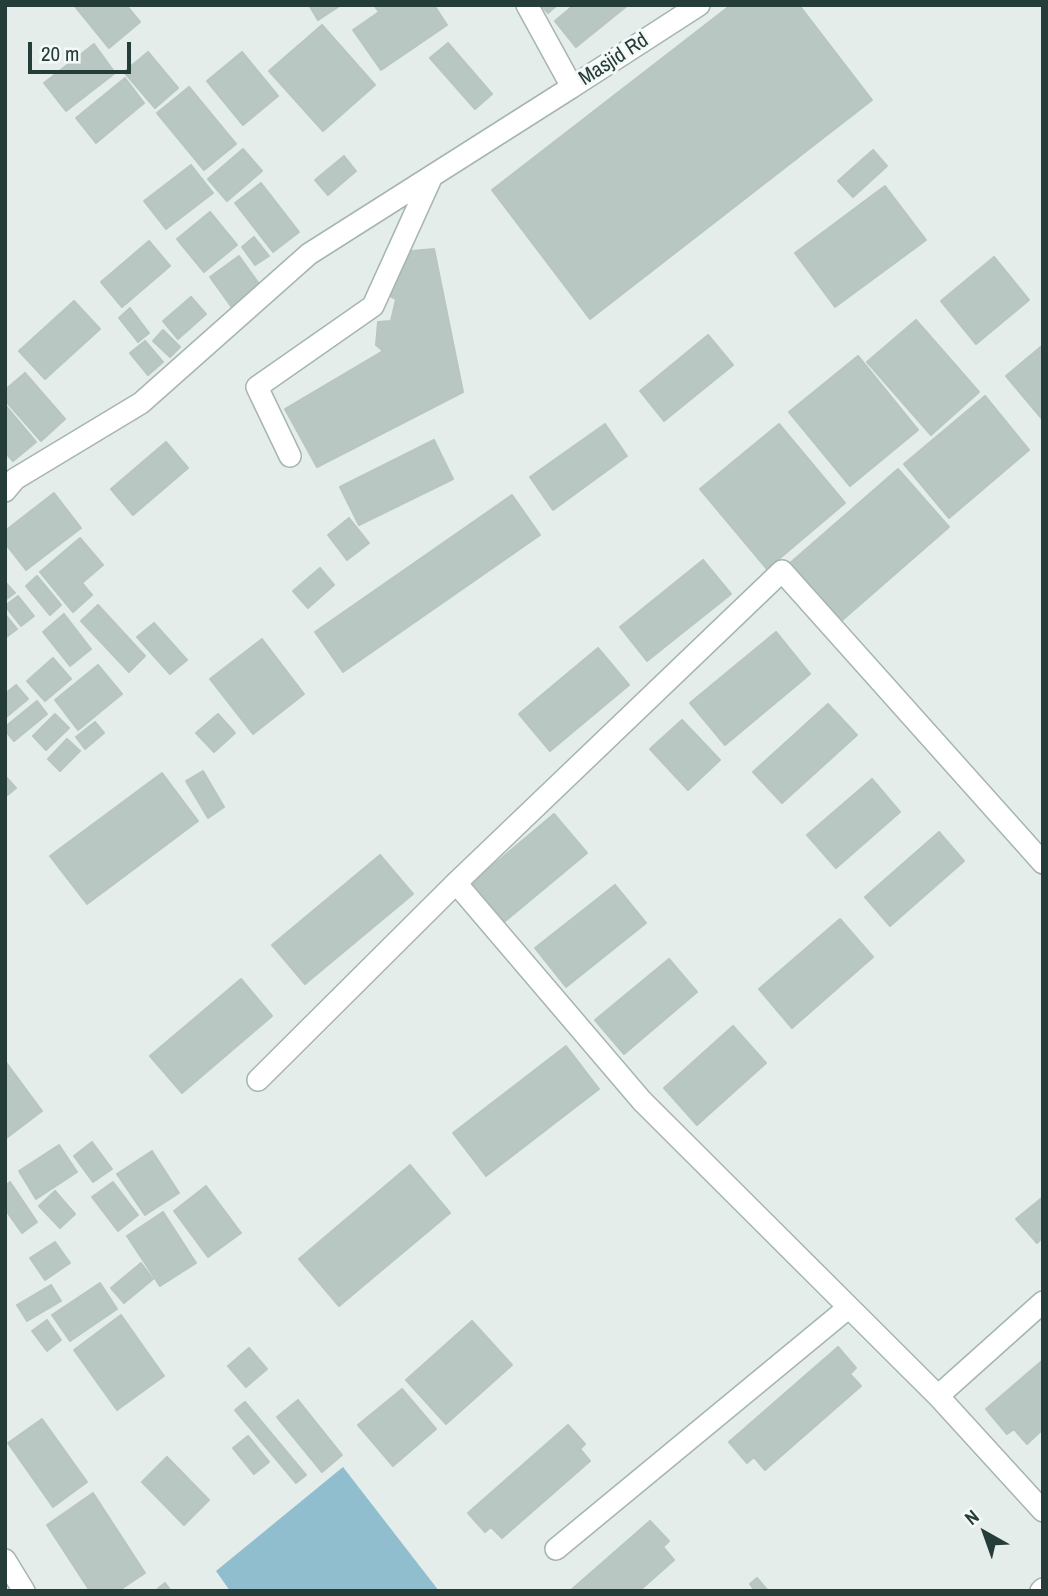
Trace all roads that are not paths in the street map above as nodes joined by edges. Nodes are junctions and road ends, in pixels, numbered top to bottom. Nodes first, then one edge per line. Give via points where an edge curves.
1 (527, 5) edge
2 (699, 5) edge
3 (572, 87) junction
4 (432, 176) junction
5 (290, 456) dead end
6 (5, 491) edge
7 (1043, 863) edge
8 (456, 883) junction
9 (258, 1080) dead end
10 (1043, 1301) edge
11 (848, 1308) junction
12 (938, 1396) junction
13 (1043, 1511) edge
14 (556, 1549) dead end
15 (5, 1560) edge
16 (24, 1591) edge

1 - 3 street, Masjid Rd
2 - 3 street, Masjid Rd
3 - 4 street
4 - 5 street via 373,306 257,387
4 - 6 street via 309,254 141,403 15,479
7 - 8 street via 782,571
8 - 9 street
8 - 11 street via 642,1101
10 - 12 street
11 - 12 street
11 - 14 street
12 - 13 street
15 - 16 street

